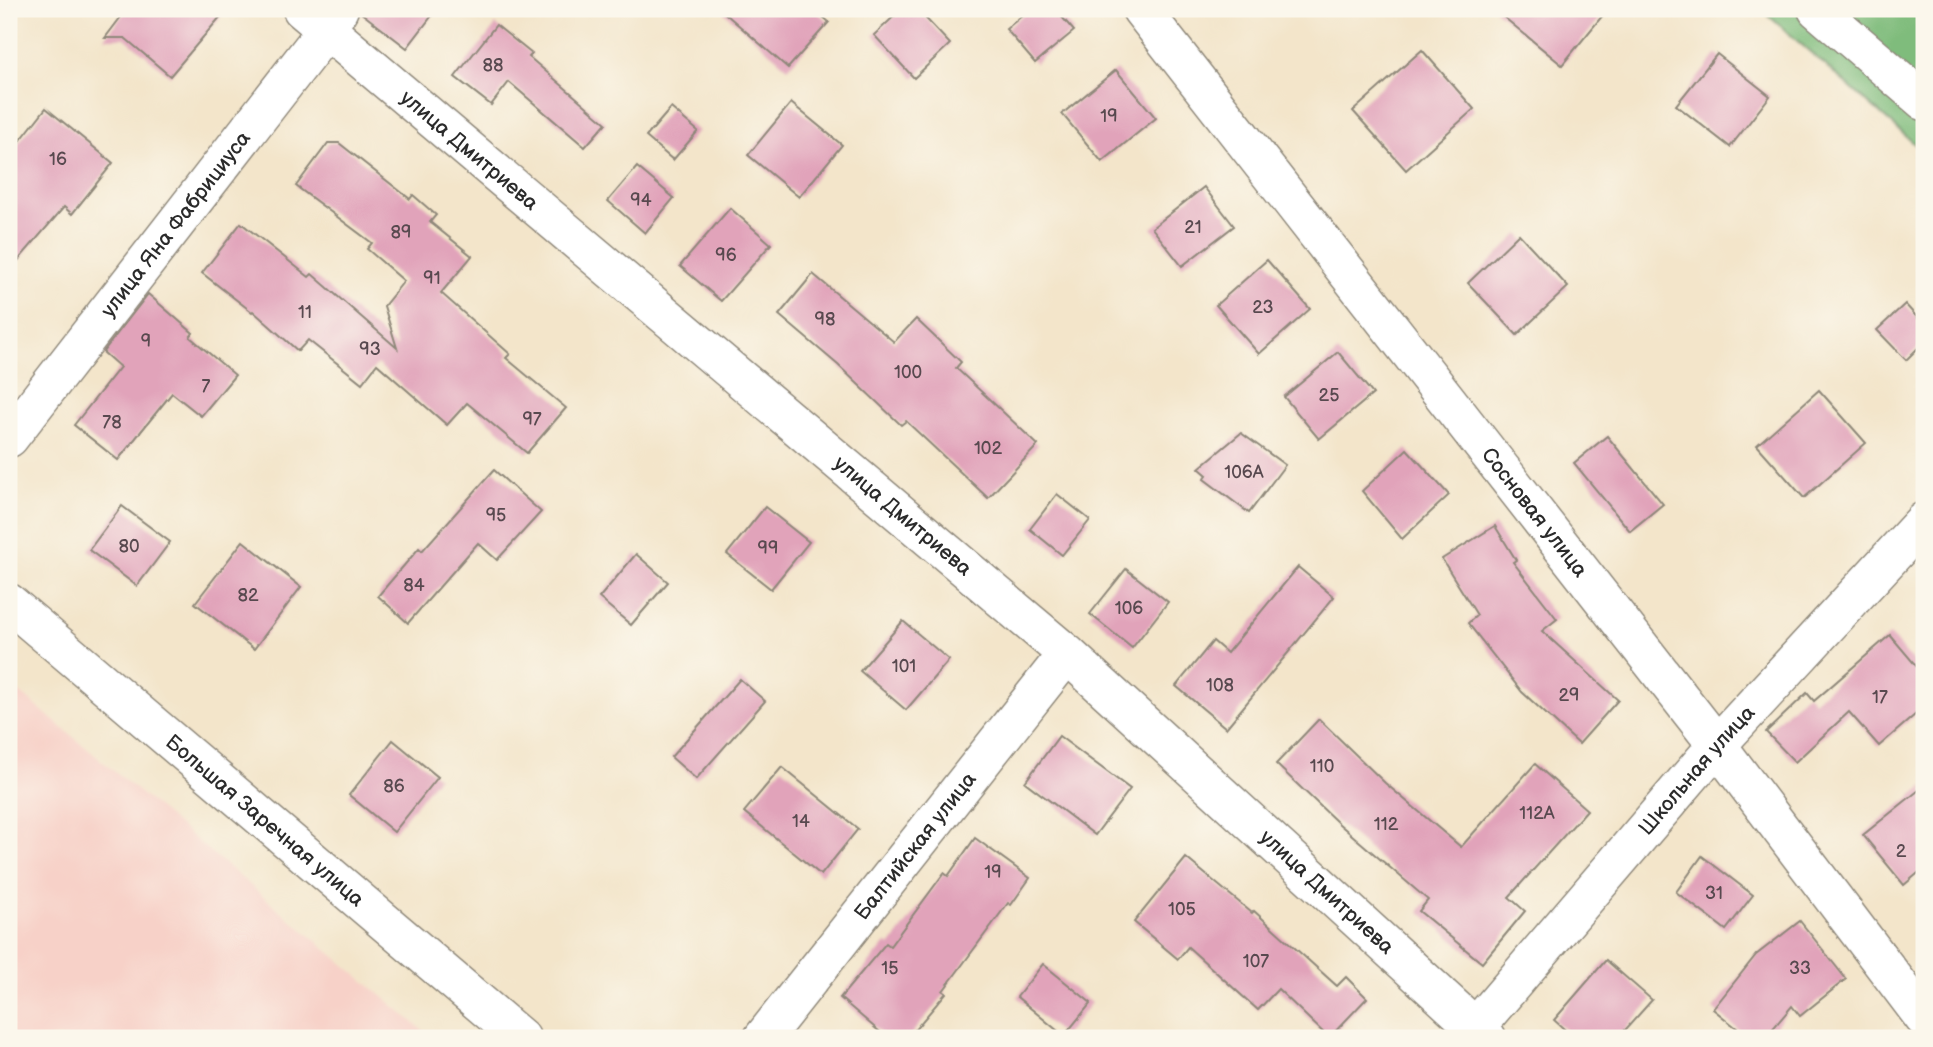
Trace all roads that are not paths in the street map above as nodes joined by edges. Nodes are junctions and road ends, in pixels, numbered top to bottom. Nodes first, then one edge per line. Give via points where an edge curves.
1 (1141, 9) edge
2 (1817, 9) edge
3 (323, 16) edge
4 (1924, 101) edge
5 (9, 438) edge
6 (1924, 521) edge
7 (9, 603) edge
8 (1067, 654) junction
9 (1717, 746) junction
10 (1924, 1018) edge
11 (1481, 1033) edge
12 (521, 1038) edge
13 (763, 1038) edge

1 - 9 street, Сосновая улица
2 - 4 street
3 - 5 street, улица Яна Фабрициуса
3 - 8 street, улица Дмитриева
6 - 9 street, Школьная улица
7 - 12 street, Большая Заречная улица
8 - 11 street, улица Дмитриева
8 - 13 street, Балтийская улица
9 - 10 street, Сосновая улица
9 - 11 street, Школьная улица

